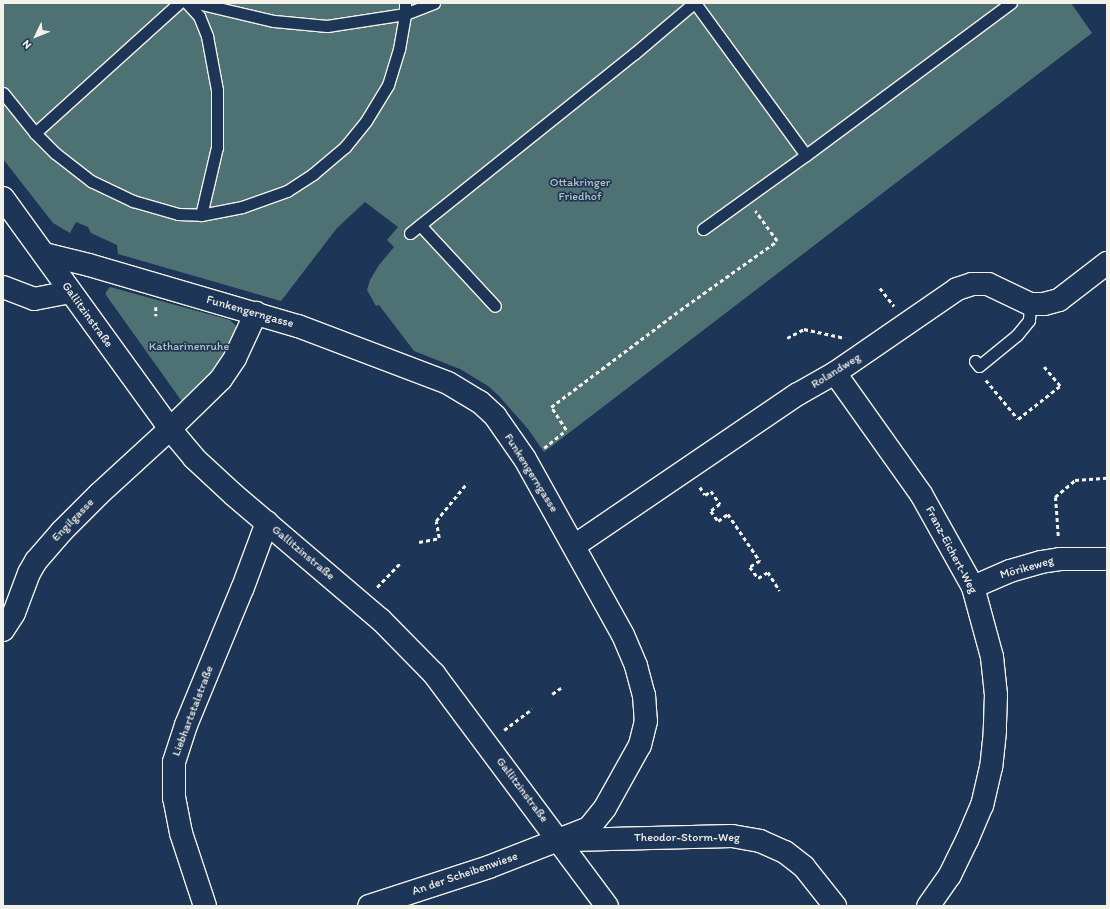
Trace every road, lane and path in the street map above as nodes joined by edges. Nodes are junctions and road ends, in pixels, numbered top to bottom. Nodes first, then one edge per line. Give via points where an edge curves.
1 (179, 3) edge
2 (186, 3) edge
3 (197, 3) edge
4 (434, 3) edge
5 (694, 3) edge
6 (1012, 3) edge
7 (405, 8) edge
8 (3, 93) edge
9 (35, 132) junction
10 (806, 155) junction
11 (3, 198) edge
12 (746, 198) junction
13 (201, 214) junction
14 (420, 225) junction
15 (703, 229) dead end
16 (410, 233) dead end
17 (44, 254) junction
18 (1107, 263) edge
19 (3, 286) edge
20 (880, 288) dead end
21 (70, 292) junction
22 (1030, 304) junction
23 (495, 306) dead end
24 (898, 311) dead end
25 (256, 313) junction
26 (787, 338) dead end
27 (848, 339) dead end
28 (977, 363) joint
29 (1044, 367) dead end
30 (835, 373) junction
31 (170, 429) junction
32 (542, 449) dead end
33 (688, 469) junction
34 (1107, 478) edge
35 (466, 483) dead end
36 (266, 522) junction
37 (419, 542) dead end
38 (574, 546) junction
39 (1060, 559) junction
40 (1107, 559) edge
41 (401, 562) dead end
42 (974, 587) junction
43 (780, 591) dead end
44 (361, 603) junction
45 (3, 630) edge
46 (561, 688) dead end
47 (552, 694) dead end
48 (532, 709) dead end
49 (486, 743) junction
50 (560, 841) junction
51 (206, 906) edge
52 (369, 906) edge
53 (608, 906) edge
54 (835, 906) edge
55 (928, 906) edge

1 - 9 lane
2 - 13 lane via 199,16 207,36 217,90 216,147
3 - 7 lane via 274,21 327,26
4 - 7 lane
5 - 10 lane
5 - 14 lane
6 - 10 lane
7 - 13 lane via 399,49 388,85 366,121 345,148 287,191 242,207
8 - 9 lane
9 - 13 lane via 54,153 91,181 133,201 178,214
10 - 12 lane
11 - 17 street, Gallitzinstraße
12 - 15 lane
12 - 32 path via 777,241 680,310 552,407 566,430
14 - 16 lane
14 - 23 lane
17 - 21 street, Gallitzinstraße
17 - 25 street, Funkengerngasse
18 - 22 street, Rolandweg via 1059,300
19 - 21 street via 34,299
20 - 24 path
21 - 31 street, Gallitzinstraße
22 - 28 lane via 1029,320 1017,335
22 - 30 street, Rolandweg via 988,284 964,286
25 - 31 street via 228,370
25 - 38 street, Funkengerngasse via 413,369 448,383 480,402 494,416 525,459
26 - 27 path via 804,329
28 - 29 path via 982,374 1018,419 1060,386
30 - 33 street, Rolandweg via 798,394
30 - 42 street, Franz-Eichert-Weg via 921,494
31 - 36 street, Gallitzinstraße via 194,458
31 - 45 street, Engilgasse via 99,494 36,561 28,573 14,613
33 - 38 street, Rolandweg
33 - 43 path via 705,495 711,491 720,504 711,510 718,521 728,514 760,561 750,567 758,578 768,572
34 - 39 path via 1075,480 1055,496
35 - 37 path via 436,521 439,538
36 - 44 street, Gallitzinstraße
36 - 51 street, Liebhartstalstraße via 243,587 186,724 174,762 174,798 181,833
38 - 50 street, Funkengerngasse via 623,635 636,666 644,695 646,721 640,745 605,808 589,828
39 - 40 street, Mörikeweg
39 - 42 street, Mörikeweg via 1010,571
41 - 44 path
42 - 55 street, Franz-Eichert-Weg via 993,665 996,695 991,767 982,805 967,840 950,875
44 - 49 street, Gallitzinstraße via 434,674
46 - 47 path
48 - 49 path
49 - 50 street, Gallitzinstraße
50 - 52 street, An der Scheibenwiese
50 - 53 street, Gallitzinstraße
50 - 54 street, Theodor-Storm-Weg via 732,836 760,841 785,852 804,867

